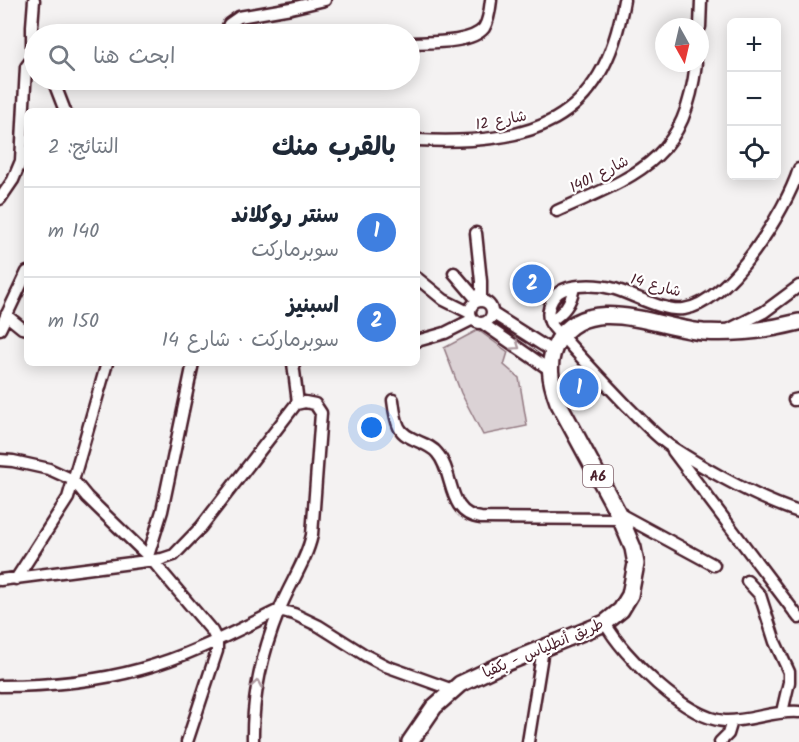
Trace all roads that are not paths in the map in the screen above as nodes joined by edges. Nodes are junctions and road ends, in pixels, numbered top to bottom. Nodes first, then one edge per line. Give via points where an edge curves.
1 (34, 0) edge
2 (325, 0) edge
3 (491, 0) edge
4 (624, 0) edge
5 (701, 0) edge
6 (700, 18) edge
7 (32, 24) edge
8 (229, 24) edge
9 (420, 42) edge
10 (694, 72) edge
11 (25, 90) edge
12 (57, 90) edge
13 (64, 108) edge
14 (420, 140) edge
15 (799, 169) edge
16 (1, 195) edge
17 (557, 211) dead end
18 (477, 233) dead end
19 (454, 273) dead end
20 (24, 278) edge
21 (420, 280) edge
22 (799, 286) edge
23 (574, 287) junction
24 (485, 305) junction
25 (564, 310) junction
26 (475, 318) junction
27 (549, 321) junction
28 (799, 322) edge
29 (2, 323) edge
30 (574, 323) junction
31 (24, 329) edge
32 (723, 332) junction
33 (561, 335) junction
34 (420, 340) edge
35 (552, 351) junction
36 (106, 366) edge
37 (192, 366) edge
38 (292, 366) edge
39 (550, 370) junction
40 (393, 400) dead end
41 (298, 403) junction
42 (668, 444) junction
43 (0, 460) edge
44 (705, 467) junction
45 (73, 480) junction
46 (697, 481) junction
47 (799, 512) edge
48 (619, 516) junction
49 (149, 557) junction
50 (714, 565) dead end
51 (16, 579) junction
52 (0, 580) edge
53 (747, 581) dead end
54 (279, 610) junction
55 (799, 618) edge
56 (605, 623) junction
57 (217, 641) junction
58 (543, 649) junction
59 (0, 686) edge
60 (453, 690) junction
61 (782, 712) junction
62 (799, 712) edge
63 (732, 721) junction
64 (189, 740) edge
65 (253, 742) edge
66 (410, 742) edge
67 (528, 742) edge
68 (720, 742) edge

1 - 7 street
2 - 8 street via 239,17
3 - 9 street via 487,22 476,33 463,39
4 - 14 street, شارع 12 via 615,38 598,78 579,101 554,119 530,131 494,139
5 - 6 street
10 - 17 street, شارع 1401 via 680,125 657,157 636,174
11 - 16 street via 21,161
12 - 13 street
15 - 23 street, شارع 14 via 784,204 746,262 721,290 704,301 684,309 672,308 613,288
18 - 24 street
19 - 24 street
20 - 29 street
21 - 26 street
22 - 32 street via 764,312
23 - 25 street
23 - 27 street via 557,294 551,302
24 - 26 street via 472,305
24 - 26 street via 490,318
24 - 35 street
25 - 27 street
25 - 30 street
26 - 34 street
26 -> 39 street
27 - 33 street
28 - 32 highway, طريق أنطلياس - بكفيا / A6 via 757,331
29 - 31 street
30 - 32 highway, طريق أنطلياس - بكفيا / A6 via 607,315
30 - 33 highway, طريق أنطلياس - بكفيا / A6
33 - 35 highway, طريق أنطلياس - بكفيا / A6
33 - 42 street
35 - 39 highway, طريق أنطلياس - بكفيا / A6
36 - 45 street
37 - 49 street
38 - 41 street
39 - 48 highway, طريق أنطلياس - بكفيا / A6 via 558,402
40 - 48 street via 401,431 436,450 456,502 467,514 481,518
41 - 49 street via 178,552 169,557
41 - 54 street via 313,403 321,411 314,524 307,553
42 - 44 street
42 - 46 street
43 - 45 street via 49,469
44 - 46 street via 698,472
44 - 47 street via 766,500
45 - 49 street
45 - 51 street via 65,504
46 - 55 street
48 - 50 street
48 - 56 highway, طريق أنطلياس - بكفيا / A6 via 634,553 636,574 627,602
49 - 51 street
49 - 57 street
51 - 52 street
53 - 61 street via 760,595 789,672
54 - 57 street
54 - 60 street via 326,629 386,666
65 -> 54 street via 256,687
56 - 58 highway, طريق أنطلياس - بكفيا / A6
56 - 63 street via 629,657 676,699 702,714
57 - 59 street via 152,666 99,679
57 - 64 street
58 - 60 highway, طريق أنطلياس - بكفيا / A6 via 485,672
58 - 67 street
60 - 66 highway, طريق أنطلياس - بكفيا / A6 via 434,707
61 - 62 street
61 - 63 street
63 - 68 street via 729,734

